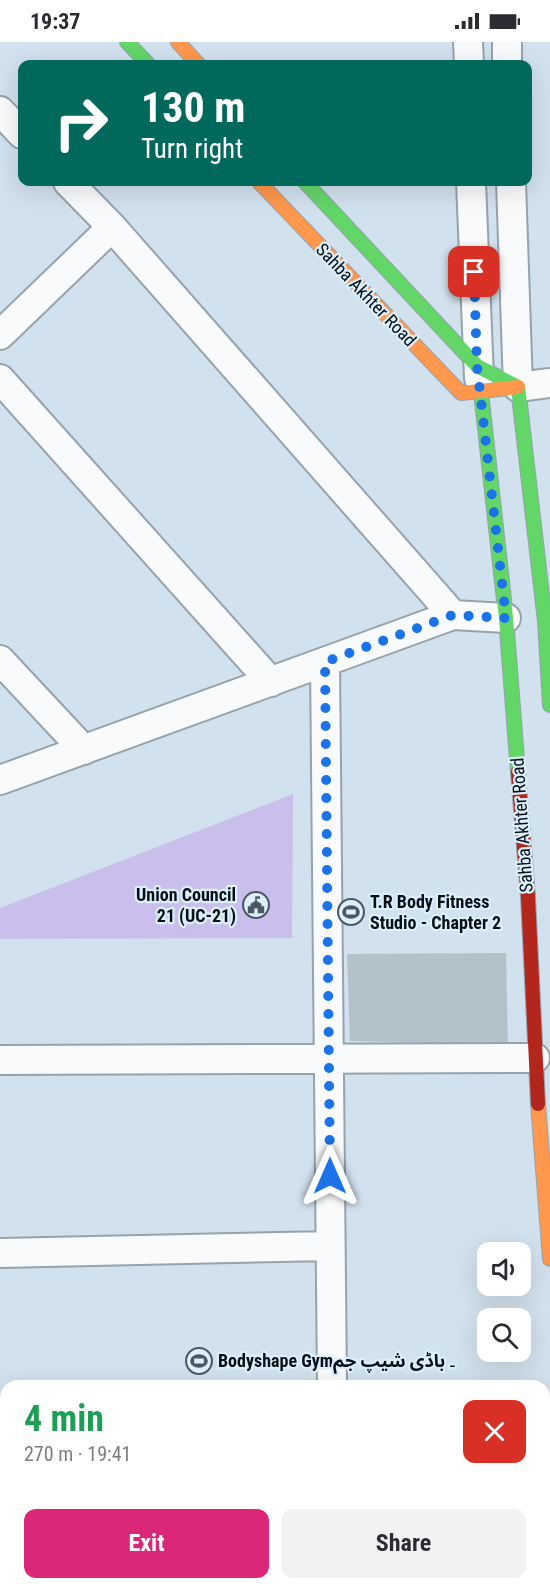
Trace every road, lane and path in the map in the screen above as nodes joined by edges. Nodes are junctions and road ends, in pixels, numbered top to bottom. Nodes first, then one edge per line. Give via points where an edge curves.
1 (127, 42) edge
2 (178, 42) edge
3 (468, 42) edge
4 (507, 42) edge
5 (144, 60) edge
6 (194, 60) edge
7 (469, 60) edge
8 (507, 60) edge
9 (0, 111) edge
10 (18, 130) edge
11 (73, 186) edge
12 (264, 186) edge
13 (308, 186) edge
14 (471, 186) edge
15 (511, 186) edge
16 (112, 226) junction
17 (384, 292) junction
18 (0, 335) edge
19 (0, 379) edge
20 (479, 379) junction
21 (550, 383) edge
22 (518, 387) junction
23 (453, 615) junction
24 (506, 618) junction
25 (547, 621) edge
26 (0, 660) edge
27 (325, 662) junction
28 (271, 682) junction
29 (550, 705) edge
30 (84, 750) junction
31 (0, 780) edge
32 (535, 1058) junction
33 (330, 1059) junction
34 (0, 1060) edge
35 (330, 1246) junction
36 (0, 1254) edge
37 (550, 1259) edge
38 (332, 1380) edge

1 - 5 main road
2 - 6 main road
3 - 7 street
4 - 8 street
9 - 10 street
11 - 16 street
12 - 17 main road, Sahba Akhter Road
13 - 17 main road, Sahba Akhter Road
14 - 20 street, Sahba Akhter Road
15 - 22 street
16 - 18 street
16 - 23 street
17 - 20 main road, Sahba Akhter Road
17 - 20 main road, Sahba Akhter Road via 461,393
19 - 28 street
20 - 22 main road, Sahba Akhter Road
20 - 22 main road, Sahba Akhter Road
20 - 24 main road, Sahba Akhter Road
21 - 22 street
22 - 25 main road
23 - 24 street
23 - 27 street
24 - 32 main road, Sahba Akhter Road via 528,897
25 - 29 main road
26 - 30 street
27 - 28 street
27 - 33 street
28 - 30 street
30 - 31 street
32 - 33 street
32 - 37 main road, Sahba Akhter Road
33 - 34 street
33 - 35 street
35 - 36 street
35 - 38 street

